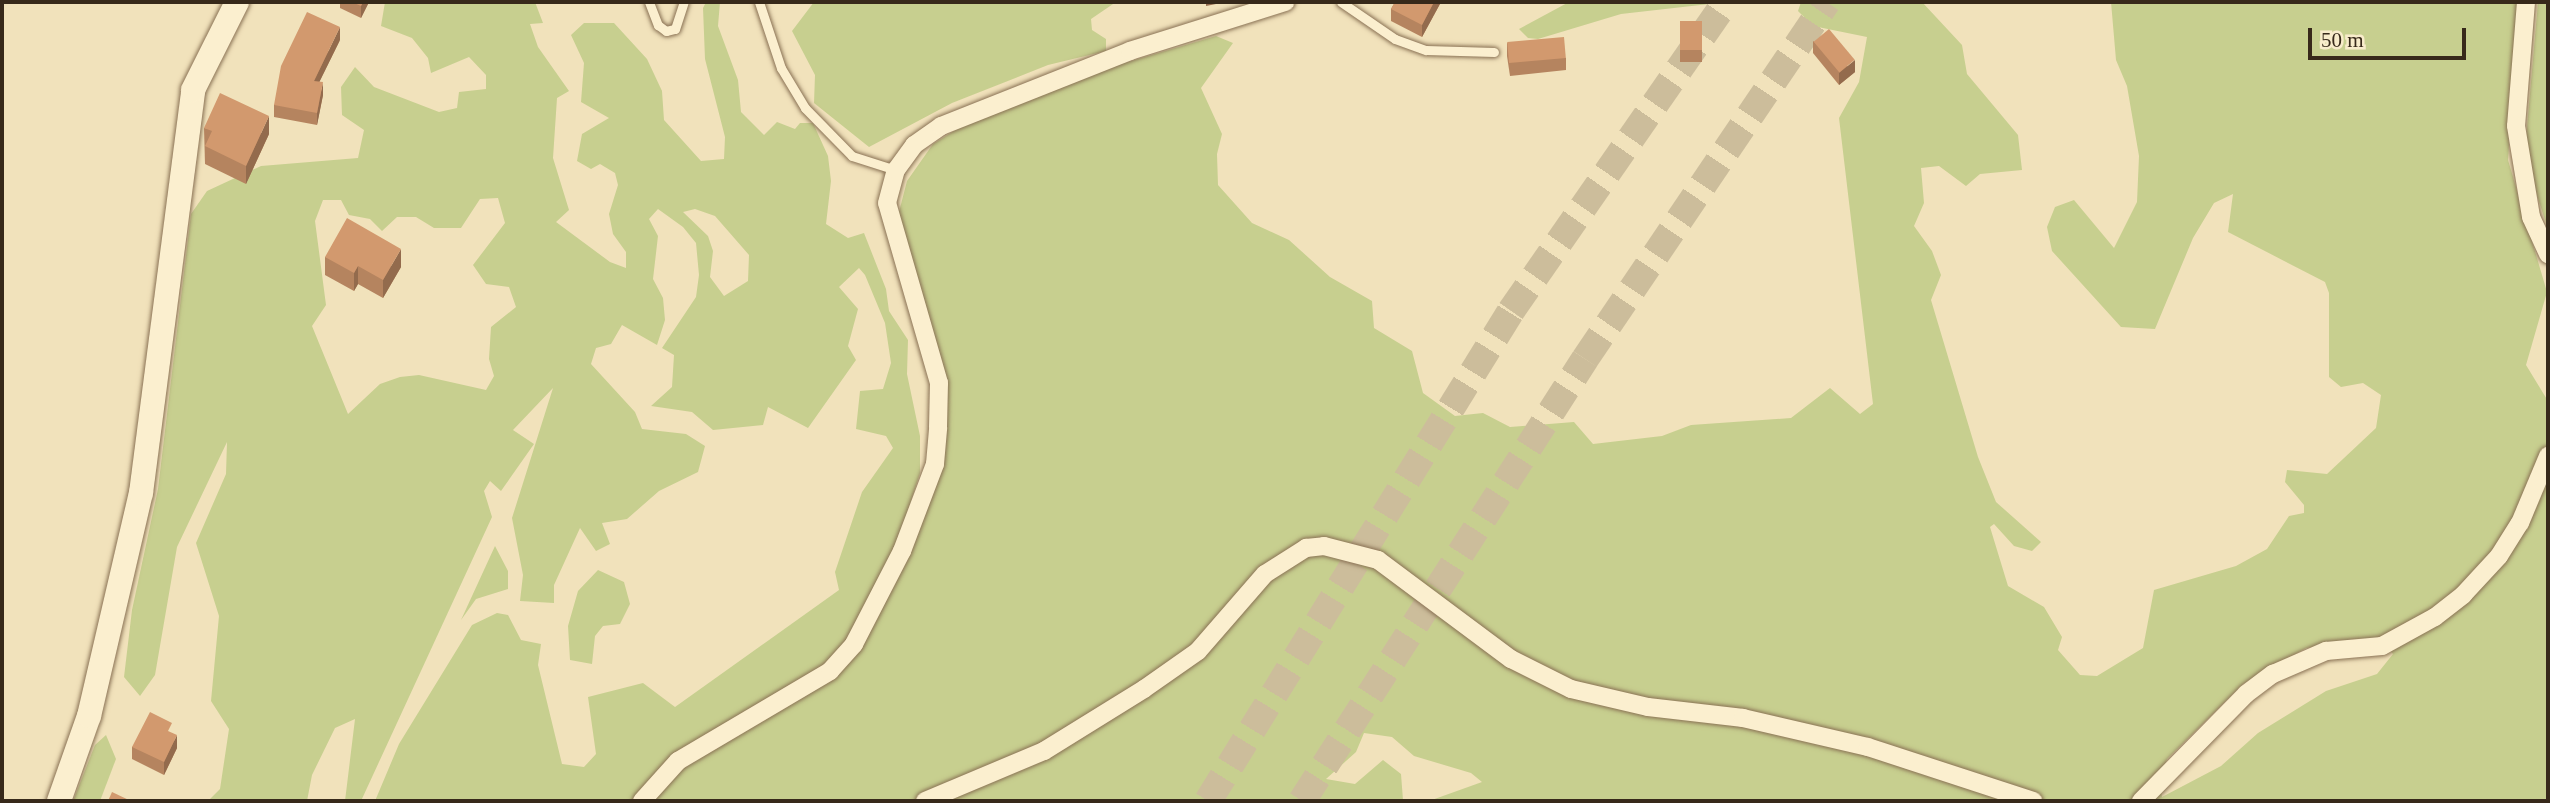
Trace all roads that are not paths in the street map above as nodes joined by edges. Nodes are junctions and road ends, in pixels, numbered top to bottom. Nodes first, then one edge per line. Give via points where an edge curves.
1 (649, 2) edge
2 (684, 2) edge
3 (759, 2) edge
4 (1285, 2) edge
5 (1341, 2) edge
6 (2526, 2) edge
7 (236, 3) edge
8 (1494, 52) dead end
9 (896, 170) junction
10 (2548, 254) edge
11 (2548, 456) edge
12 (59, 801) edge
13 (642, 801) edge
14 (925, 801) edge
15 (2032, 801) edge
16 (2141, 801) edge

1 - 2 lane via 658,25 666,31 675,29
3 - 9 lane via 781,68 805,108 852,156
4 - 9 street via 1130,51 941,125 914,145
5 - 8 lane via 1395,39 1426,50
6 - 10 street via 2516,126 2531,217
7 - 12 main road via 193,90 183,140 141,493 89,716
9 - 13 street via 887,204 891,228 939,383 934,464 902,551 854,644 830,671 678,761
11 - 16 street via 2520,523 2499,556 2463,595 2435,617 2382,646 2326,651 2273,674 2246,694
14 - 15 street via 1044,751 1144,690 1198,651 1265,574 1306,548 1324,546 1378,560 1511,659 1571,689 1648,706 1743,718 1868,747

